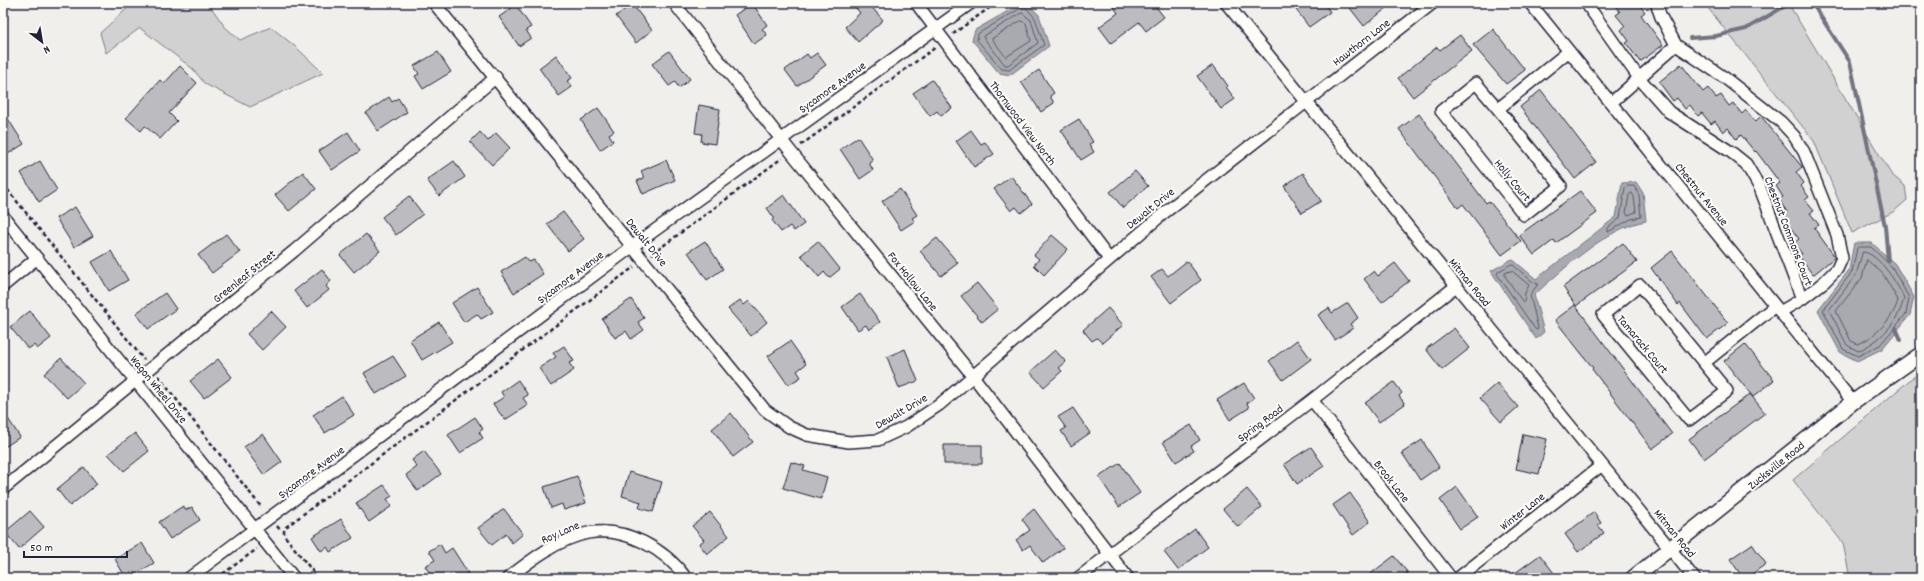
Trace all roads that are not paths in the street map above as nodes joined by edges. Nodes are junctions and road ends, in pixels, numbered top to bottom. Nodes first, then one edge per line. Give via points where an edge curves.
1 (434, 3) edge
2 (674, 3) edge
3 (916, 3) edge
4 (971, 3) edge
5 (1226, 3) edge
6 (1433, 3) edge
7 (1530, 3) edge
8 (1586, 3) edge
9 (1656, 3) edge
10 (936, 28) junction
11 (1676, 45) junction
12 (1569, 51) junction
13 (496, 77) junction
14 (1639, 78) junction
15 (1306, 102) junction
16 (1611, 103) junction
17 (1498, 109) junction
18 (782, 139) junction
19 (3, 216) edge
20 (633, 246) junction
21 (37, 258) junction
22 (1109, 259) junction
23 (3, 286) edge
24 (1456, 286) junction
25 (1802, 299) junction
26 (1778, 309) junction
27 (1921, 354) edge
28 (1704, 363) junction
29 (973, 376) junction
30 (136, 381) junction
31 (1312, 400) junction
32 (1853, 402) junction
33 (1602, 465) junction
34 (3, 489) edge
35 (255, 529) junction
36 (1671, 548) junction
37 (1110, 554) junction
38 (189, 578) edge
39 (294, 578) edge
40 (508, 578) edge
41 (686, 578) edge
42 (1078, 578) edge
43 (1128, 578) edge
44 (1451, 578) edge
45 (1458, 578) edge
46 (1633, 578) edge
47 (1694, 578) edge

1 - 13 street, Dewalt Drive
2 - 18 street, Fox Hollow Lane
3 - 10 street, Thornwood View North
4 - 10 street, Sycamore Avenue
5 - 15 street, Mitman Road
6 - 15 street, Hawthorn Lane
7 - 12 street, Chestnut Avenue
8 - 14 street, Chestnut Commons Court
9 - 11 street
10 - 18 street, Sycamore Avenue
10 - 22 street, Thornwood View North
11 - 14 street
11 - 25 street via 1725,78 1781,122 1804,152 1837,235 1842,258 1824,282
12 - 16 street, Chestnut Avenue
12 - 17 street
13 - 20 street, Dewalt Drive
13 - 30 street, Greenleaf Street via 294,251
14 - 16 street
14 - 25 street, Chestnut Commons Court via 1669,112 1746,164 1760,188
15 - 22 street, Dewalt Drive via 1164,212
15 - 24 street, Mitman Road
16 - 26 street, Chestnut Avenue
17 - 17 street, Holly Court via 1561,186 1524,215 1441,111 1476,83
18 - 20 street, Sycamore Avenue
18 - 29 street, Fox Hollow Lane
19 - 21 street, Wagon Wheel Drive
20 - 29 street, Dewalt Drive via 765,410 789,428 807,435 849,442 878,440 939,405
20 - 35 street, Sycamore Avenue
21 - 23 street
21 - 30 street, Wagon Wheel Drive
22 - 29 street, Dewalt Drive
24 - 31 street, Spring Road
24 - 33 street, Mitman Road
25 - 26 street, Chestnut Commons Court
26 - 28 street
26 - 32 street, Chestnut Avenue
27 - 32 street, Zucksville Road
28 - 28 street, Tamarack Court via 1727,391 1689,420 1603,315 1640,285
29 - 37 street, Fox Hollow Lane
30 - 34 street, Greenleaf Street
30 - 35 street, Wagon Wheel Drive
31 - 37 street, Spring Road
31 - 44 street, Brook Lane
32 - 36 street, Zucksville Road
33 - 36 street, Mitman Road
33 - 45 street, Winter Lane
35 - 38 street, Sycamore Avenue
35 - 39 street, Wagon Wheel Drive
36 - 46 street, Zucksville Road
36 - 47 street, Mitman Road
37 - 42 street, Spring Road
37 - 43 street, Fox Hollow Lane
40 - 41 street, Roy Lane via 532,559 564,542 588,533 609,532 646,543 663,553

